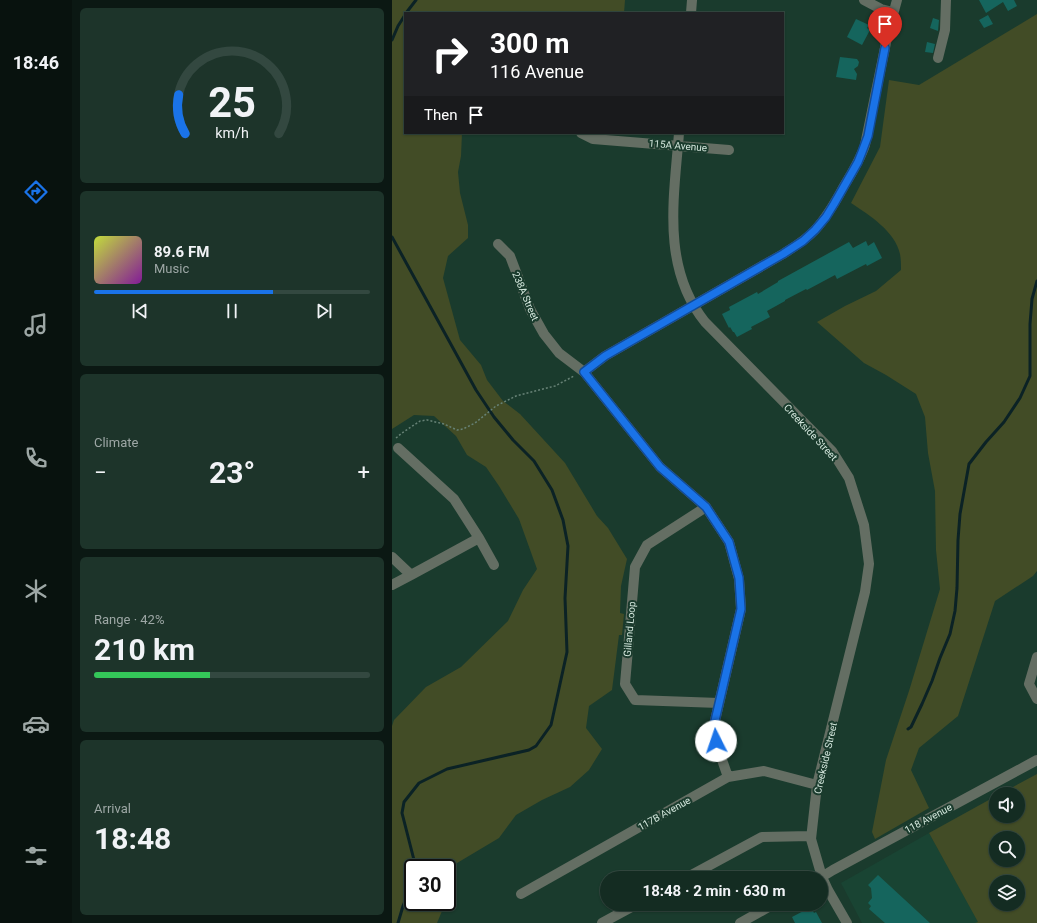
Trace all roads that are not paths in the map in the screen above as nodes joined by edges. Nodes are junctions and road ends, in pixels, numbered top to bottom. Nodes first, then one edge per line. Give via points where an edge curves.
1 (692, 0) edge
2 (864, 0) edge
3 (897, 0) edge
4 (946, 0) edge
5 (691, 12) edge
6 (893, 12) junction
7 (938, 58) dead end
8 (583, 134) edge
9 (679, 134) edge
10 (678, 145) junction
11 (729, 150) dead end
12 (498, 244) dead end
13 (693, 305) junction
14 (584, 372) junction
15 (395, 445) edge
16 (706, 507) junction
17 (479, 538) junction
18 (392, 557) edge
19 (494, 565) dead end
20 (411, 575) junction
21 (392, 585) edge
22 (1037, 657) edge
23 (1037, 699) edge
24 (719, 703) junction
25 (1037, 760) edge
26 (728, 777) junction
27 (817, 785) junction
28 (811, 836) junction
29 (699, 871) edge
30 (819, 871) edge
31 (828, 873) edge
32 (828, 890) edge
33 (520, 894) dead end
34 (624, 911) edge
35 (761, 911) edge
36 (602, 923) edge
37 (740, 923) edge
38 (847, 923) edge

1 - 5 street
2 - 6 street
3 - 6 street
4 - 7 street via 945,30
6 - 13 street via 868,136 858,162 826,217 794,247
8 - 10 street, 115A Avenue via 593,139
9 - 10 street, Creekside Street
10 - 11 street, 115A Avenue
10 - 13 street, Creekside Street via 673,216 674,243 685,290
12 - 14 street, 238A Street via 510,256 530,309 544,334 559,353
13 - 14 street via 605,356
13 - 27 street, Creekside Street via 705,322 832,451 849,478 864,525 869,564 866,592
14 - 16 street, 238A Street via 660,467
15 - 17 street via 454,499
16 - 24 street, 238A Street via 729,542 739,578 741,609
16 - 24 street, Gilland Loop via 647,545 634,567 625,684 636,700
17 - 19 street
17 - 20 street
18 - 20 street
20 - 21 street
22 - 23 street via 1029,684
24 - 26 street, 238A Street via 713,734
25 - 31 street, 118 Avenue
26 - 27 street, 117B Avenue via 764,771
26 - 33 street, 117B Avenue
27 - 28 street, Creekside Street
28 - 29 street via 762,837
28 - 30 street, Creekside Street
32 - 38 street, Creekside Street
34 - 36 street
35 - 37 street

